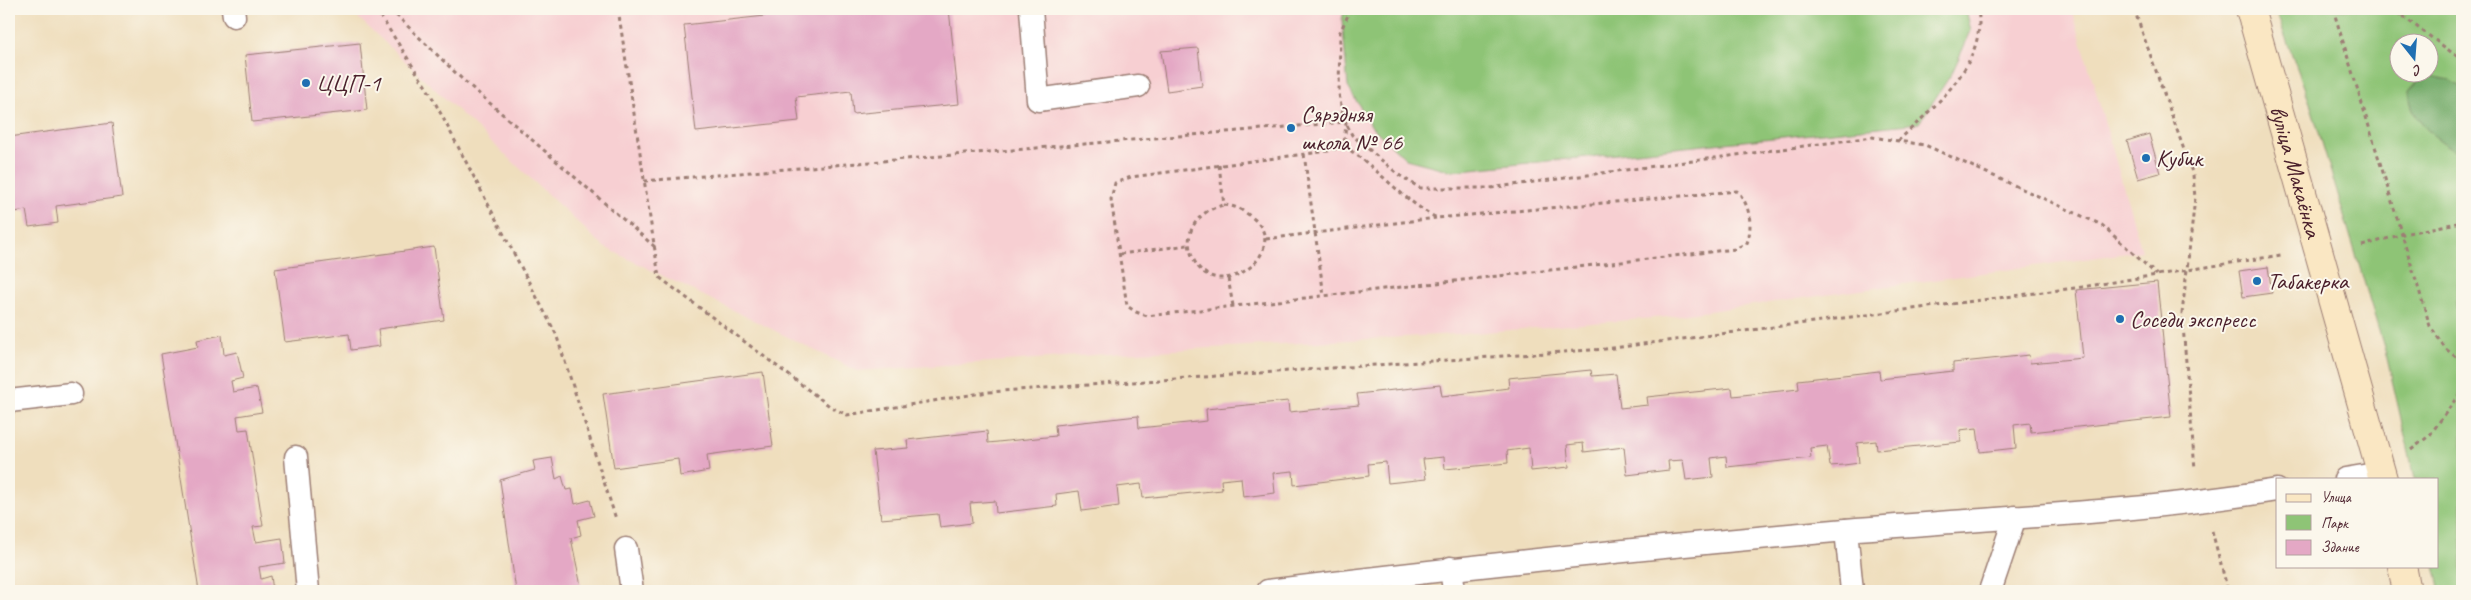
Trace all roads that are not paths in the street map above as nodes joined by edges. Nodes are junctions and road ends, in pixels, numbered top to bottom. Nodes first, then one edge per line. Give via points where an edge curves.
1 (1031, 9) edge
2 (2250, 9) edge
3 (1138, 86) dead end
4 (71, 394) dead end
5 (9, 401) edge
6 (296, 457) dead end
7 (2382, 476) edge
8 (2357, 478) edge
9 (2276, 490) edge
10 (2015, 517) junction
11 (1846, 530) junction
12 (626, 549) road end
13 (1451, 568) junction
14 (2402, 568) edge
15 (308, 591) edge
16 (632, 591) edge
17 (1268, 591) edge
18 (1454, 591) edge
19 (1852, 591) edge
20 (1990, 591) edge
21 (2407, 591) edge

1 - 3 lane via 1038,100
2 - 7 street, вуліца Макаёнка
4 - 5 lane
6 - 15 lane
7 - 8 lane
9 - 10 lane via 2204,502
10 - 11 lane
10 - 20 lane
11 - 13 lane
11 - 19 lane
12 - 16 lane
13 - 17 lane
13 - 18 lane
14 - 21 street

